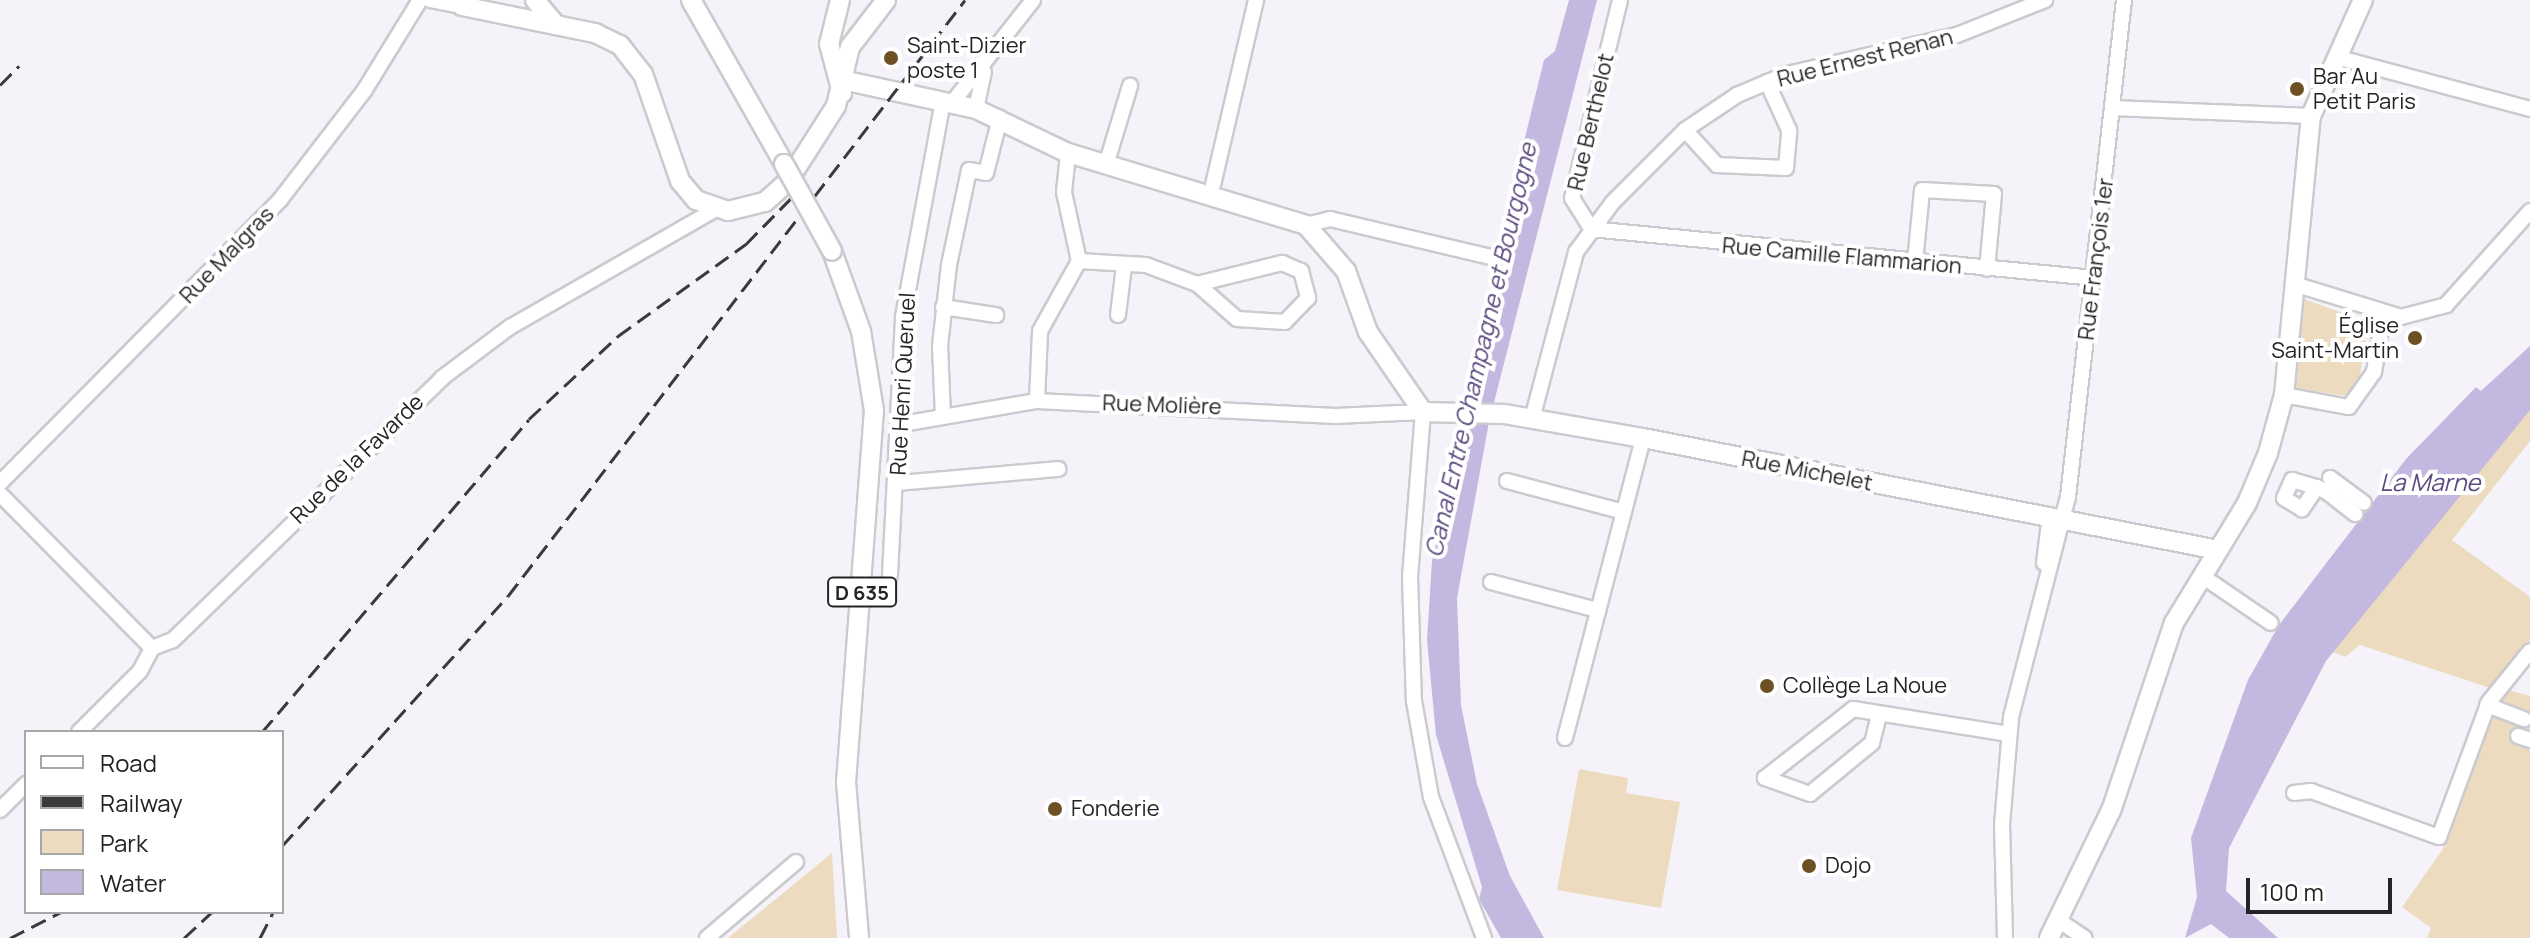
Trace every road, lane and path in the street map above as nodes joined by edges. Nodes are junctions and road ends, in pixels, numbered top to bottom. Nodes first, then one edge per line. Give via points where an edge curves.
1 (420, 0) edge
2 (430, 0) edge
3 (524, 0) edge
4 (535, 0) edge
5 (680, 0) edge
6 (691, 0) edge
7 (699, 0) edge
8 (840, 0) edge
9 (886, 0) edge
10 (1033, 0) edge
11 (1256, 0) edge
12 (1620, 0) edge
13 (2045, 0) edge
14 (2124, 0) edge
15 (2363, 0) edge
16 (468, 3) edge
17 (503, 10) edge
18 (556, 25) junction
19 (2336, 57) junction
20 (989, 61) junction
21 (733, 76) junction
22 (1767, 82) junction
23 (1130, 86) dead end
24 (845, 87) junction
25 (947, 102) junction
26 (2113, 108) junction
27 (976, 109) junction
28 (2530, 109) edge
29 (752, 110) junction
30 (2311, 116) junction
31 (1000, 118) junction
32 (1685, 130) junction
33 (1068, 153) junction
34 (1106, 165) junction
35 (1213, 185) dead end
36 (696, 200) junction
37 (716, 209) junction
38 (2530, 211) edge
39 (1306, 225) junction
40 (1591, 229) junction
41 (674, 230) junction
42 (1495, 258) dead end
43 (1079, 261) junction
44 (1915, 262) junction
45 (1124, 266) junction
46 (1987, 269) junction
47 (2094, 278) junction
48 (1197, 284) junction
49 (2294, 284) junction
50 (943, 307) junction
51 (2384, 312) junction
52 (996, 315) dead end
53 (1118, 315) dead end
54 (2284, 395) junction
55 (1037, 401) junction
56 (1423, 412) junction
57 (943, 417) junction
58 (1532, 419) junction
59 (902, 424) junction
60 (1643, 438) junction
61 (1058, 469) dead end
62 (2330, 478) dead end
63 (1507, 481) dead end
64 (0, 483) edge
65 (898, 483) junction
66 (2317, 487) dead end
67 (0, 494) edge
68 (1624, 512) junction
69 (2057, 516) junction
70 (2189, 544) junction
71 (2218, 550) junction
72 (890, 575) dead end
73 (2202, 576) junction
74 (1491, 582) dead end
75 (1598, 610) junction
76 (2271, 623) dead end
77 (152, 648) junction
78 (2530, 651) edge
79 (2487, 705) junction
80 (1879, 715) junction
81 (2524, 719) dead end
82 (81, 730) edge
83 (2009, 734) junction
84 (1565, 738) dead end
85 (24, 786) edge
86 (2294, 793) dead end
87 (0, 810) edge
88 (796, 862) dead end
89 (2058, 920) junction
90 (707, 938) edge
91 (859, 938) edge
92 (1484, 938) edge
93 (2005, 938) edge
94 (2049, 938) edge
95 (2085, 938) edge

1 - 64 street, Rue Malgras via 364,91 280,200
2 - 16 street
3 - 17 main road
4 - 18 main road
5 - 29 main road
6 - 21 main road, D 635
7 - 21 main road
8 - 24 main road via 829,44
9 - 24 main road via 850,47
10 - 20 street
11 - 35 street
12 - 40 street, Rue Berthelot via 1572,198
13 - 22 street, Rue Ernest Renan via 1957,35
14 - 26 street, Rue François 1er
15 - 19 main road
16 - 17 main road
17 - 18 main road
18 - 36 main road via 610,38 638,64 673,169
19 - 28 street
19 - 30 main road
20 - 25 street
20 - 27 street
21 - 29 main road, D 635
22 - 32 street, Rue Ernest Renan
22 - 32 street via 1789,130 1786,168 1717,165
23 - 34 street
24 - 25 main road
24 - 37 main road via 778,192 754,207
25 - 27 main road
25 - 59 street, Rue Henri Queruel via 903,317
26 - 30 street
26 - 47 street, Rue François 1er
27 - 31 main road
29 - 91 main road, D 635, bridge via 832,251 861,331 874,410 846,782
30 - 49 main road
31 - 33 main road
31 - 50 street via 986,173 969,170
32 - 40 street, Rue Ernest Renan
33 - 34 main road
33 - 43 street via 1064,192
34 - 39 main road
36 - 37 main road
36 - 41 street, Rue de la Favarde
37 - 41 street, Rue de la Favarde
38 - 51 street via 2452,301 2401,317
39 - 42 street via 1330,219
39 - 56 main road via 1346,271 1368,332
40 - 44 street, Rue Camille Flammarion
40 - 58 street via 1573,259
41 - 77 street, Rue de la Favarde via 471,354 173,640
43 - 45 street
43 - 55 street via 1040,331
44 - 46 street, Rue Camille Flammarion
44 - 46 street via 1922,190 1994,194
45 - 48 street via 1166,269
45 - 53 street
46 - 47 street, Rue Camille Flammarion
47 - 69 street, Rue François 1er
48 - 48 street via 1282,263 1301,271 1308,298 1285,322 1237,319
49 - 51 street
49 - 54 main road
50 - 52 street
50 - 57 street
51 - 54 street via 2374,372 2349,407
54 - 71 main road via 2259,476
55 - 56 street, Rue Molière via 1335,416
55 - 57 street, Rue Molière
56 - 58 main road, Rue Michelet
56 - 92 street via 1410,577 1414,701 1431,797
57 - 59 street, Rue Molière
58 - 60 main road, Rue Michelet
59 - 65 street, Rue Henri Queruel
60 - 68 street
60 - 69 main road, Rue Michelet
61 - 65 street
62 - 66 street via 2360,508
63 - 68 street
65 - 72 street, Rue Henri Queruel
67 - 77 street
68 - 75 street
69 - 70 main road, Rue Michelet
69 - 83 street, Rue François 1er
70 - 71 main road, Rue Michelet
70 - 73 main road
71 - 73 main road
73 - 76 street
73 - 89 main road via 2164,646 2112,808
74 - 75 street
75 - 84 street
77 - 82 street, Rue de la Favarde via 140,671
78 - 79 street
79 - 81 street
79 - 86 street via 2439,837 2311,791
80 - 80 street via 1853,709 1767,771 1769,783 1810,794 1872,743
80 - 83 street
83 - 93 street, Rue François 1er
85 - 87 street
88 - 90 street
89 - 94 main road
89 - 95 street

